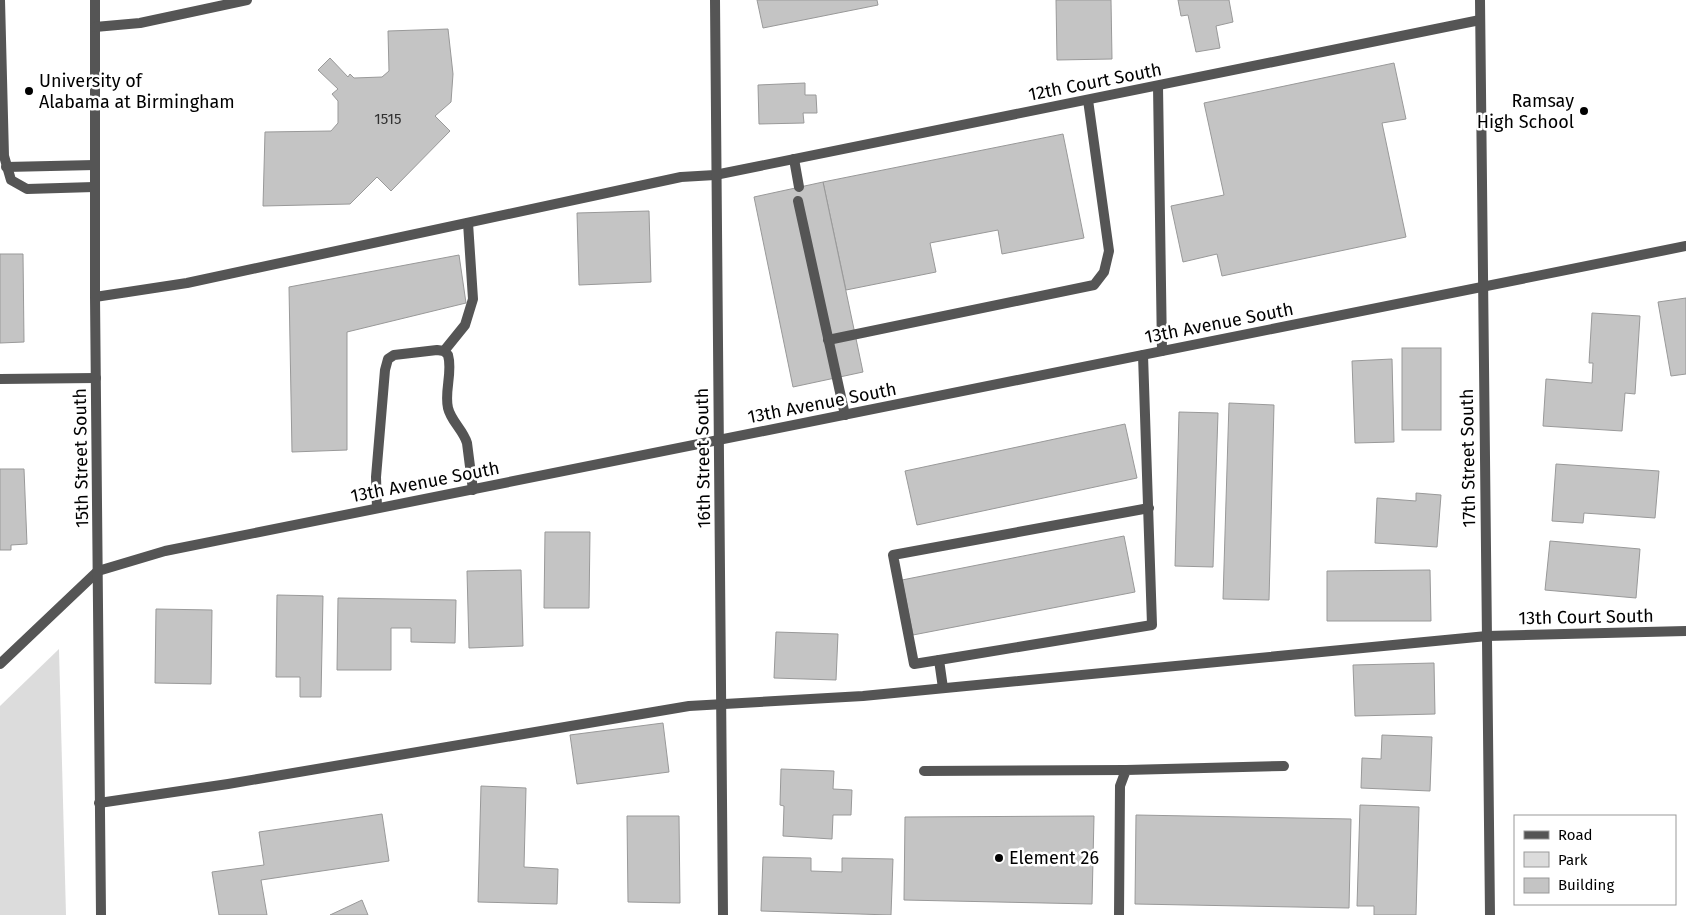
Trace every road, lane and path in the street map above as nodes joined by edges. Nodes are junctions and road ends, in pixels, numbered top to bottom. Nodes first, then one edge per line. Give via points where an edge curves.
1 (0, 0) edge
2 (95, 0) edge
3 (247, 0) edge
4 (715, 0) edge
5 (1480, 0) edge
6 (1480, 20) junction
7 (95, 27) junction
8 (1158, 86) junction
9 (1088, 100) junction
10 (794, 159) junction
11 (95, 165) junction
12 (6, 167) junction
13 (715, 175) junction
14 (799, 187) dead end
15 (94, 188) junction
16 (798, 201) dead end
17 (468, 223) junction
18 (1686, 246) edge
19 (1483, 288) junction
20 (95, 297) junction
21 (828, 340) junction
22 (444, 351) junction
23 (1162, 351) junction
24 (1142, 355) junction
25 (96, 378) junction
26 (0, 379) edge
27 (845, 415) junction
28 (720, 440) junction
29 (473, 490) junction
30 (377, 508) junction
31 (1149, 508) junction
32 (98, 571) junction
33 (1686, 631) edge
34 (1487, 636) junction
35 (939, 660) junction
36 (0, 664) edge
37 (943, 688) junction
38 (722, 706) junction
39 (1284, 766) dead end
40 (1126, 770) junction
41 (924, 771) dead end
42 (99, 803) junction
43 (101, 915) edge
44 (723, 915) edge
45 (1119, 915) edge
46 (1490, 915) edge

1 - 12 street
2 - 7 street, 15th Street South
3 - 7 street via 140,23
4 - 13 street, 16th Street South
5 - 6 street, 17th Street South
6 - 8 street, 12th Court South
6 - 19 street, 17th Street South
7 - 11 street, 15th Street South
8 - 9 street, 12th Court South
8 - 23 street
9 - 10 street, 12th Court South
9 - 21 street via 1109,251 1104,272 1094,285
10 - 13 street, 12th Court South
10 - 14 street
11 - 12 street
11 - 15 street, 15th Street South
12 - 15 street via 11,180 27,189
13 - 17 street, 12th Court South via 681,177
13 - 28 street, 16th Street South
15 - 20 street, 15th Street South
16 - 21 street
17 - 20 street, 12th Court South via 187,283
17 - 22 street via 473,299 465,325
18 - 19 street, 13th Avenue South
19 - 23 street, 13th Avenue South
19 - 34 street, 17th Street South
20 - 25 street, 15th Street South
21 - 27 street
22 - 29 street via 449,360 447,405 465,436
22 - 30 street via 394,355 386,365 376,477
23 - 24 street, 13th Avenue South
24 - 27 street, 13th Avenue South
24 - 31 street
25 - 26 street
25 - 32 street, 15th Street South
27 - 28 street, 13th Avenue South
28 - 29 street, 13th Avenue South
28 - 38 street, 16th Street South
29 - 30 street, 13th Avenue South
30 - 32 street, 13th Avenue South via 165,551
31 - 35 street via 1152,625
31 - 35 street via 893,555 914,664
32 - 36 street, 13th Avenue South
32 - 42 street, 15th Street South
33 - 34 street, 13th Court South
34 - 37 street, 13th Court South
34 - 46 street, 17th Street South
35 - 37 street
37 - 38 street, 13th Court South
38 - 42 street, 13th Court South via 679,708
38 - 44 street, 16th Street South
39 - 40 street
40 - 41 street
40 - 45 street via 1120,786
42 - 43 street, 15th Street South

